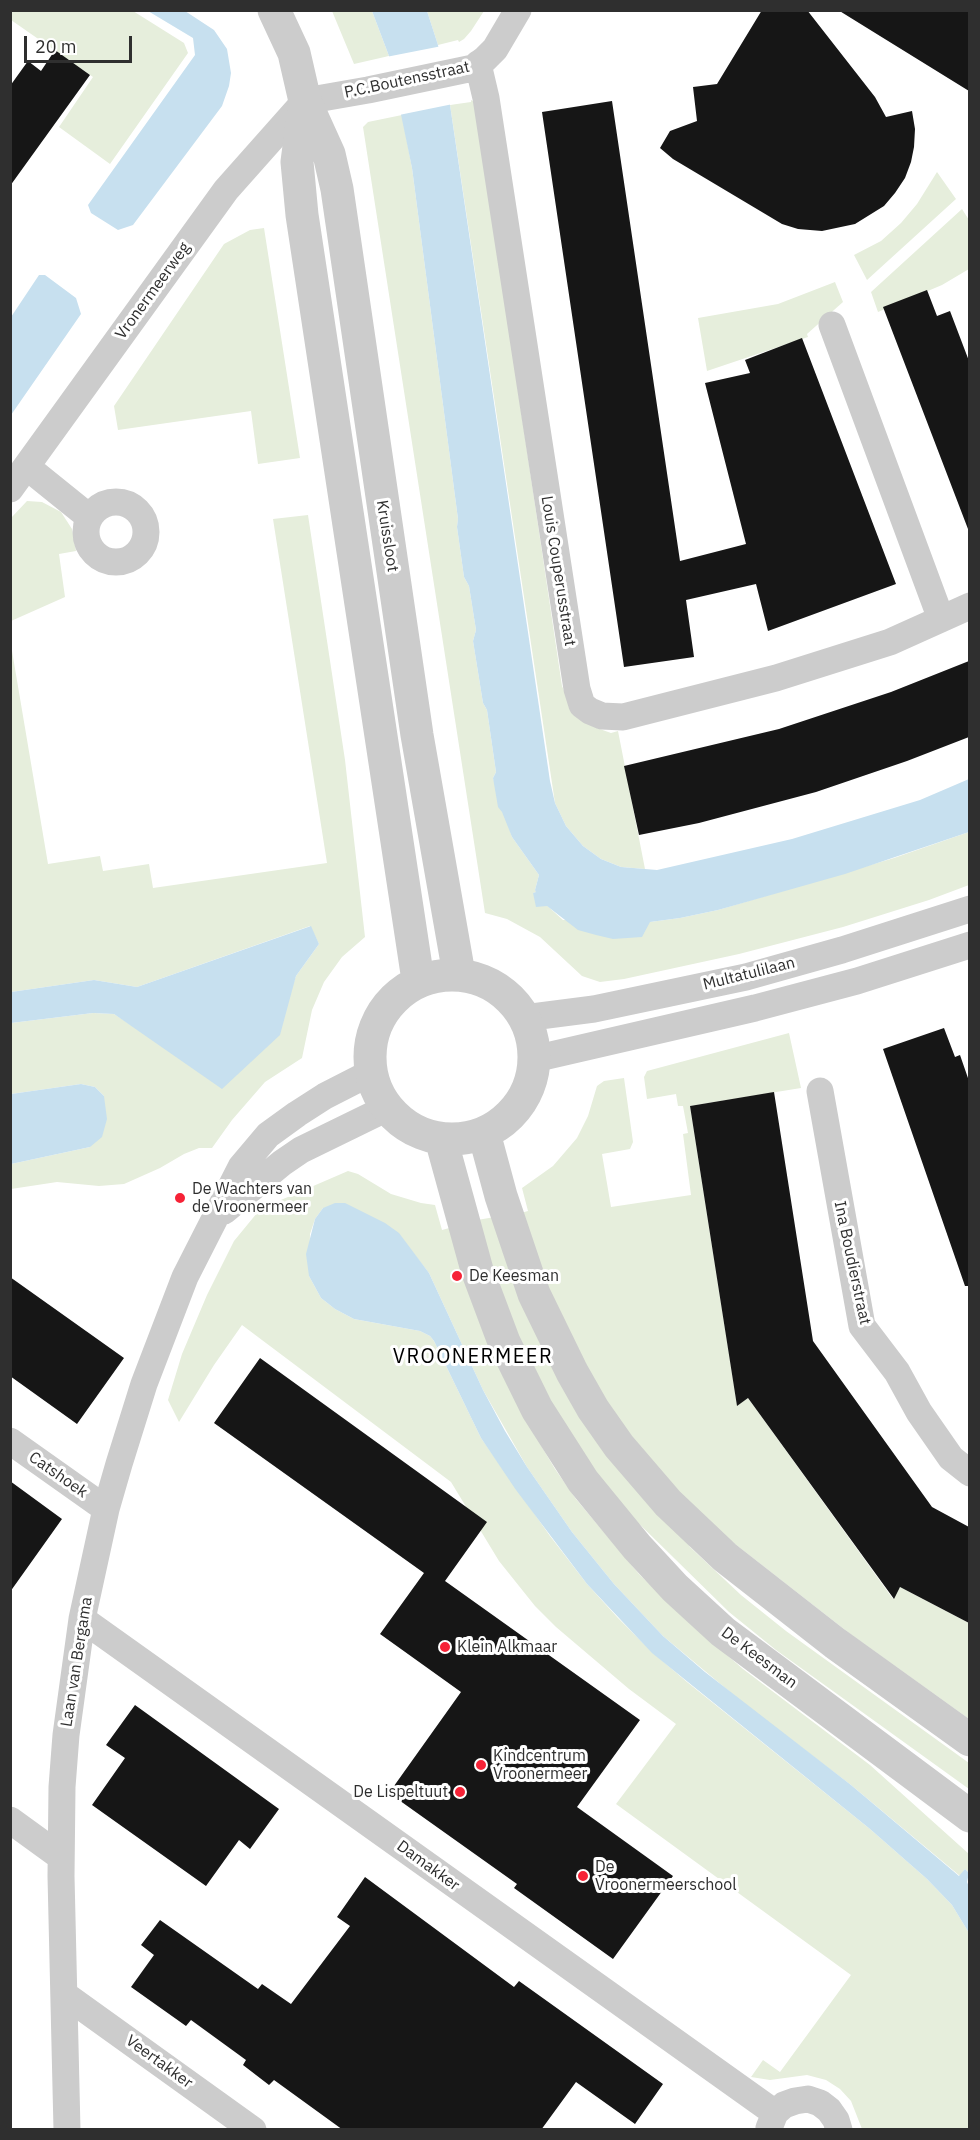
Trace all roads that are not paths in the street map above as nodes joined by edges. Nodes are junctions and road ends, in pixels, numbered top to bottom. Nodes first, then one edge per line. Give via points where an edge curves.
1 (274, 10) edge
2 (519, 10) edge
3 (478, 64) junction
4 (305, 101) junction
5 (832, 325) dead end
6 (27, 467) junction
7 (10, 489) edge
8 (89, 517) dead end
9 (969, 606) edge
10 (941, 619) junction
11 (969, 909) edge
12 (969, 945) edge
13 (459, 974) junction
14 (418, 980) junction
15 (524, 1018) junction
16 (534, 1059) junction
17 (370, 1073) junction
18 (820, 1091) dead end
19 (387, 1108) junction
20 (484, 1133) junction
21 (441, 1139) junction
22 (216, 1218) junction
23 (10, 1441) edge
24 (969, 1473) edge
25 (106, 1509) junction
26 (82, 1619) junction
27 (969, 1740) edge
28 (969, 1816) edge
29 (10, 1820) edge
30 (61, 1857) junction
31 (65, 1995) junction
32 (772, 2121) edge
33 (67, 2130) edge
34 (253, 2130) edge
35 (839, 2130) edge

1 - 4 street, Kruissloot via 294,53
2 - 3 street, P.C.Boutensstraat via 495,49
3 - 4 street, P.C.Boutensstraat via 465,71
3 - 10 street, Louis Couperusstraat via 582,705 602,716 623,717 776,678 890,642
4 - 6 street, Vronermeerweg via 226,190
4 - 13 street, Kruissloot via 329,154 337,189 417,735
4 - 14 street, Kruissloot via 297,162 302,215
5 - 10 street
6 - 7 street, Vronermeerweg
6 - 8 street
9 - 10 street, Louis Couperusstraat
11 - 15 street, Multatulilaan via 747,977 594,1009
12 - 16 street, Multatulilaan via 755,1008
13 - 14 street
13 - 15 street via 496,988
14 - 17 street via 385,1009 371,1045
15 - 16 street
16 - 20 street via 532,1078 519,1105
17 - 19 street
17 - 22 street, Laan van Bergama via 311,1105 268,1135 241,1167
18 - 24 street, Ina Boudierstraat via 862,1326 897,1372 951,1458
19 - 21 street via 401,1122
19 - 22 street, Laan van Bergama via 301,1150
20 - 21 street
20 - 27 street via 534,1294 572,1372 619,1446 668,1503 725,1557
21 - 28 street, De Keesman via 477,1270 504,1342 537,1409 583,1481 675,1588 723,1632
22 - 25 street, Laan van Bergama via 199,1248 144,1384
23 - 25 street, Catshoek
25 - 26 street, Laan van Bergama
26 - 30 street, Laan van Bergama via 66,1735
26 - 32 street, Damakker
29 - 30 street
30 - 31 street, Laan van Bergama
31 - 33 street, Laan van Bergama
31 - 34 street, Veertakker
32 - 35 street, Damakker via 784,2105 808,2099 829,2110

